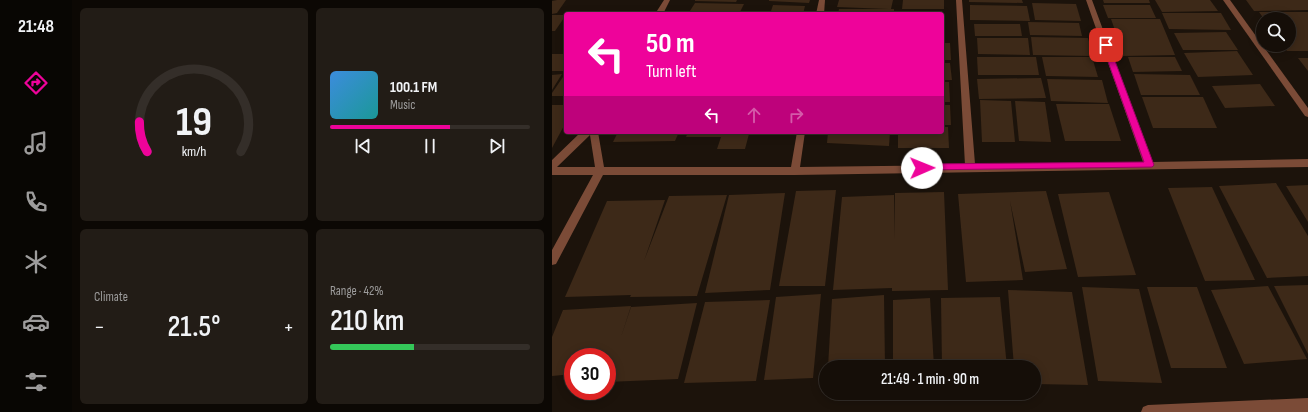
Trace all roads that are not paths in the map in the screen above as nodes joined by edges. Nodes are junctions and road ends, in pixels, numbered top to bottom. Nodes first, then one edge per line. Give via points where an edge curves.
1 (667, 0) edge
2 (822, 0) edge
3 (959, 0) edge
4 (1089, 0) edge
5 (1226, 0) edge
6 (660, 12) edge
7 (820, 12) edge
8 (1308, 114) edge
9 (585, 134) edge
10 (594, 134) edge
11 (801, 134) edge
12 (1308, 162) edge
13 (1149, 165) junction
14 (552, 166) edge
15 (970, 167) junction
16 (552, 171) edge
17 (795, 171) junction
18 (600, 172) junction
19 (552, 260) edge
20 (1308, 405) edge
21 (1254, 410) edge
22 (1148, 412) edge

1 - 6 street
2 - 7 street
3 - 15 street
4 - 13 street
5 - 8 street
9 - 14 street
10 - 18 street
11 - 17 street
12 - 13 street
13 - 15 street
15 - 17 street
16 - 18 street
17 - 18 street
18 - 19 street
20 - 21 street
21 - 22 street

